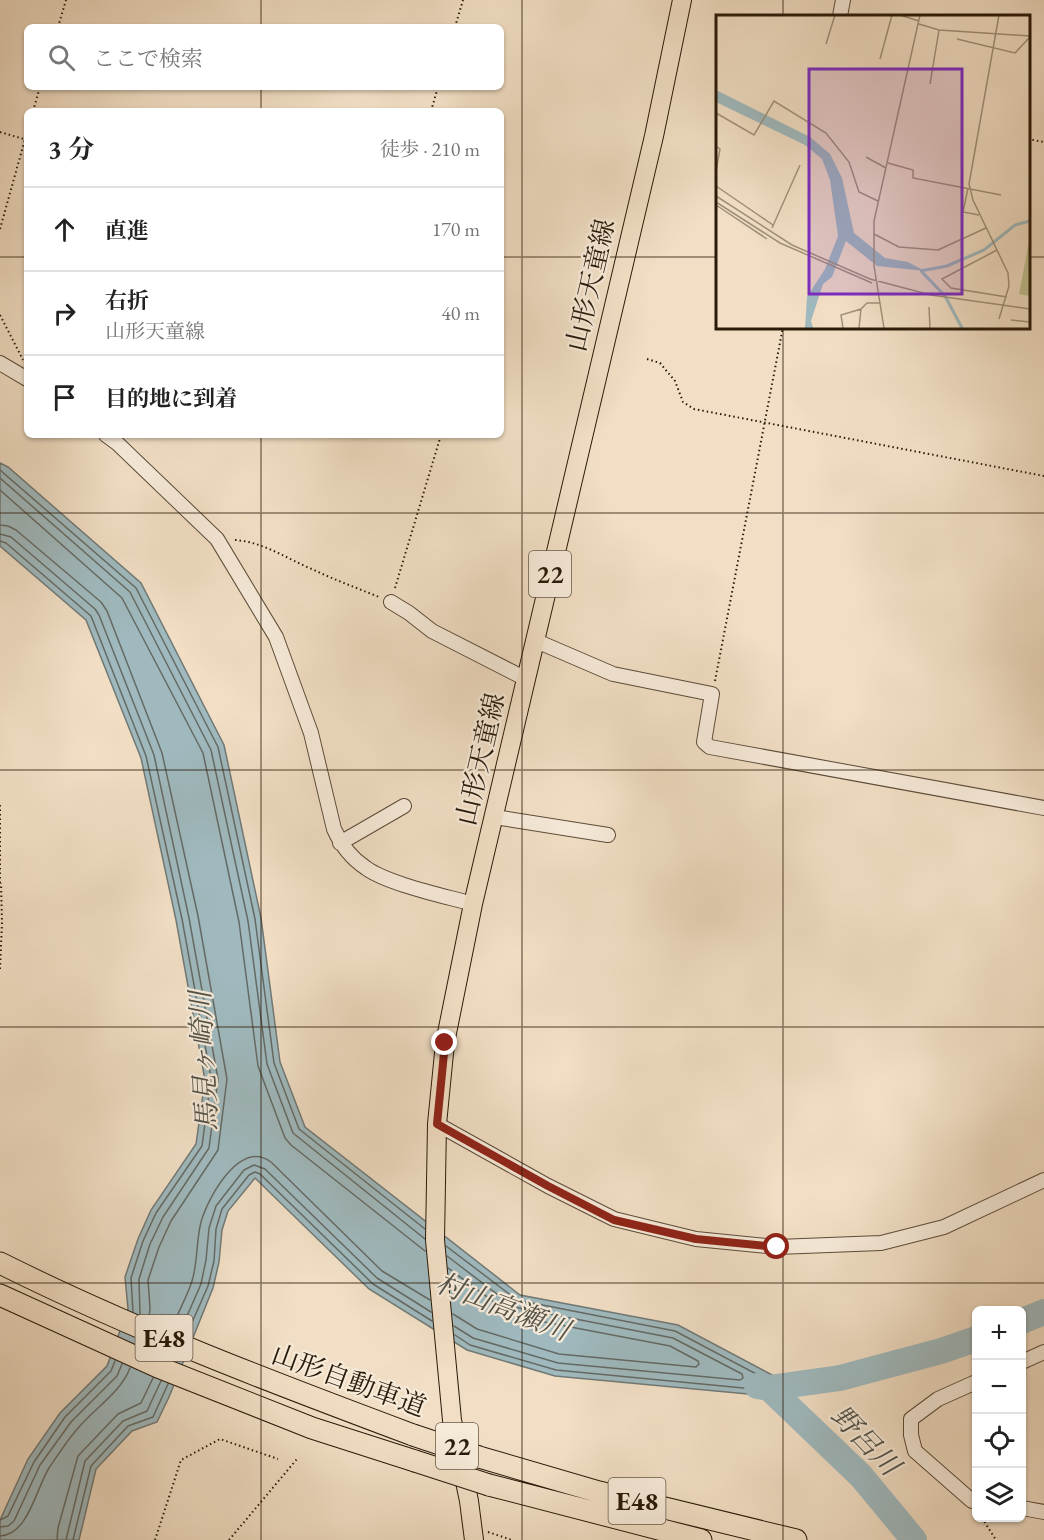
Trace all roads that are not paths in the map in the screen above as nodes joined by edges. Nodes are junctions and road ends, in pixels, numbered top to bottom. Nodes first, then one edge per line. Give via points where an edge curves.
1 (682, 0) edge
2 (843, 0) edge
3 (840, 15) edge
4 (0, 363) edge
5 (24, 377) edge
6 (110, 438) edge
7 (391, 602) road end
8 (534, 640) junction
9 (526, 679) junction
10 (404, 806) dead end
11 (1044, 808) edge
12 (495, 817) junction
13 (608, 835) dead end
14 (340, 843) junction
15 (473, 904) junction
16 (437, 1124) junction
17 (1044, 1180) edge
18 (0, 1263) edge
19 (0, 1295) edge
20 (1044, 1352) edge
21 (1026, 1360) edge
22 (972, 1384) edge
23 (972, 1501) edge
24 (1026, 1509) edge
25 (1044, 1512) edge
26 (472, 1533) edge
27 (701, 1540) edge
28 (796, 1540) edge

1 - 8 main road, 山形天童線 / 22
2 - 3 street
4 - 5 street
6 - 14 street via 217,539 276,637 311,733
7 - 9 street via 432,631
8 - 9 main road, 山形天童線 / 22
8 - 11 street via 613,674 712,694 704,742 710,747
9 - 12 main road, 山形天童線 / 22
10 - 14 street
12 - 13 street
12 - 15 main road, 山形天童線 / 22
14 - 15 street via 367,869
15 - 16 main road, 山形天童線 / 22 via 445,1043
16 - 17 street via 614,1220 696,1239 777,1247 881,1243 944,1227
16 - 26 main road, 山形天童線 / 22 via 435,1240 444,1352
18 - 28 highway, 山形自動車道 / E48, bridge via 160,1336 413,1435 599,1492
19 - 27 highway, 山形自動車道 / E48, bridge via 158,1367 312,1428 489,1485
20 - 21 street
22 - 23 street via 938,1399 911,1419 911,1435 915,1451
24 - 25 street

